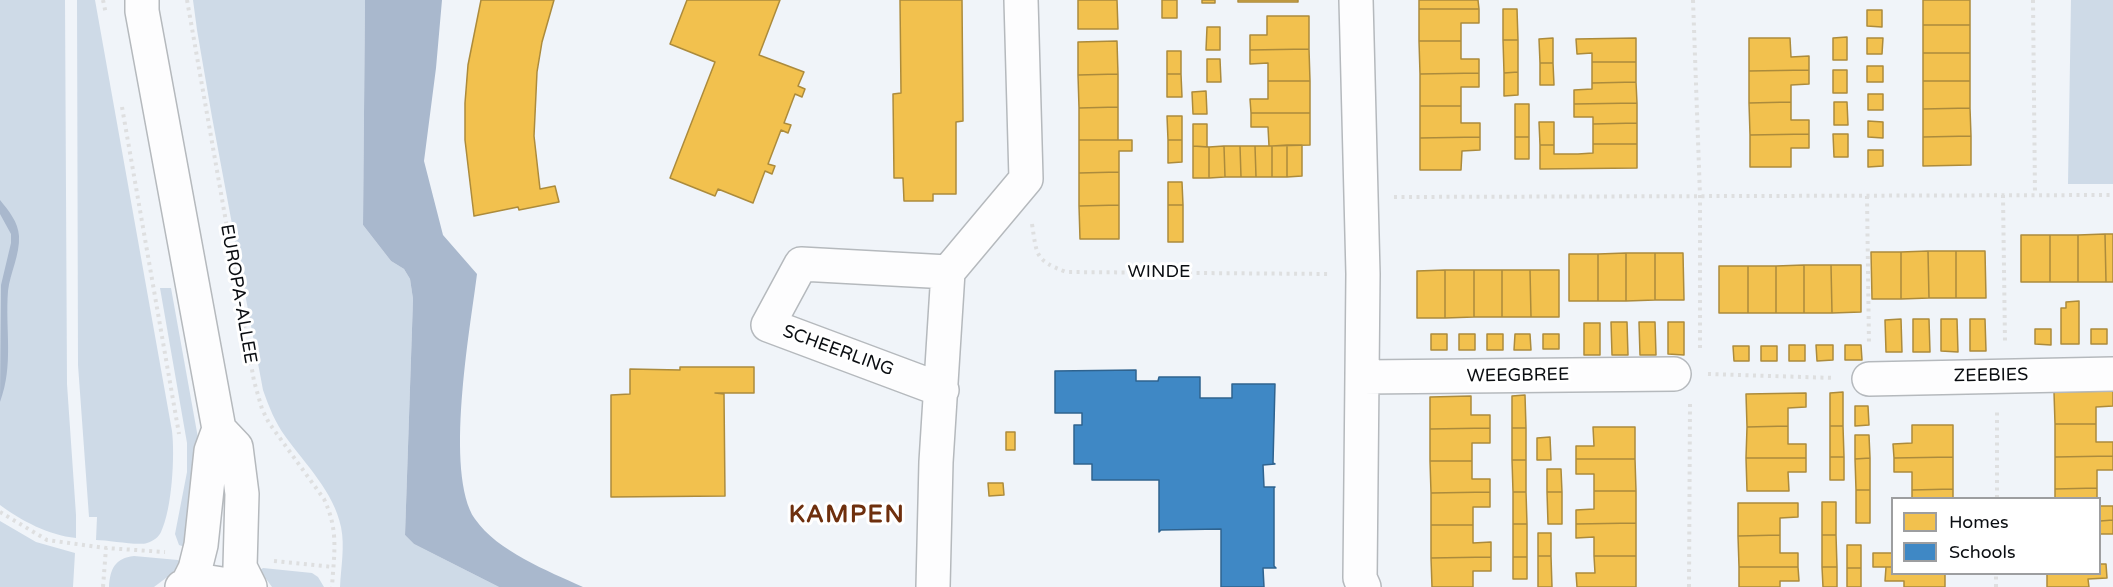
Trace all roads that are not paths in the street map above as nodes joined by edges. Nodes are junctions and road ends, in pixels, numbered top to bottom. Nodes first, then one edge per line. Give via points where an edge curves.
1 (142, 0) edge
2 (1021, 0) edge
3 (1356, 0) edge
4 (948, 272) junction
5 (1688, 374) road end
6 (2113, 374) edge
7 (1363, 377) junction
8 (1869, 379) road end
9 (942, 390) junction
10 (219, 429) junction
11 (258, 574) edge
12 (184, 586) edge
13 (241, 587) edge
14 (933, 587) edge
15 (1364, 587) edge

1 - 10 street
2 - 4 street via 1026,179
3 - 7 street
4 - 9 street
4 - 9 street, SCHEERLING via 801,264 768,325
5 - 7 street, WEEGBREE
6 - 8 street, ZEEBIES
7 - 15 street via 1360,578
9 - 14 street
10 - 11 street via 236,447 242,494 240,567
10 - 12 street via 211,451 201,545 195,569
12 - 13 street via 209,582

